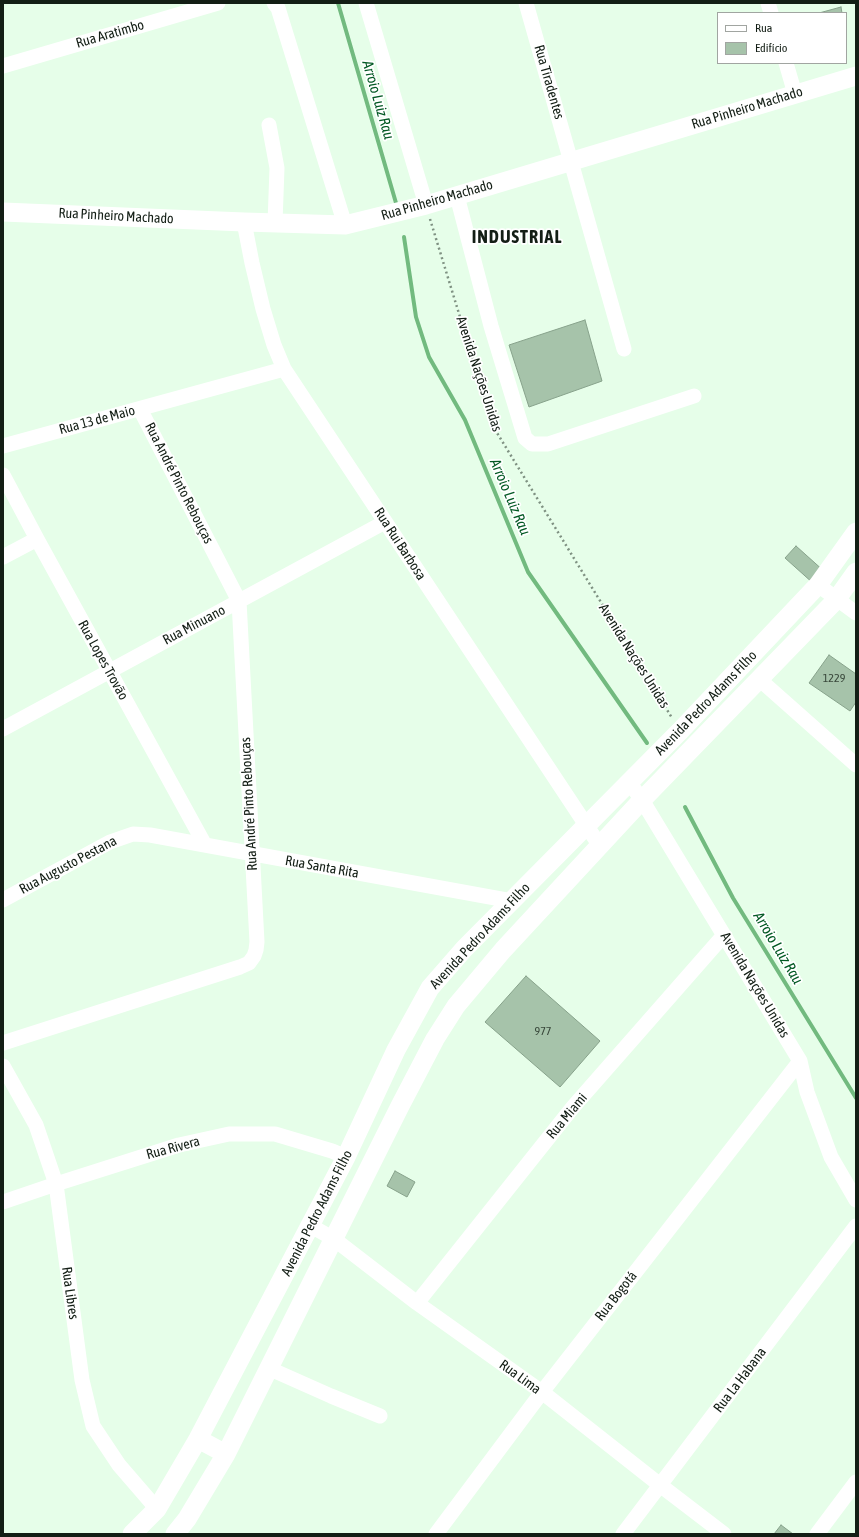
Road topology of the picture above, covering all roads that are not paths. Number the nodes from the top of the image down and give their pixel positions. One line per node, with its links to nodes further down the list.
1 (218, 3): 6 (street, Rua Aratimbo)
2 (274, 3): 16 (street)
3 (366, 3): 12 (street)
4 (526, 3): 10 (street, Rua Tiradentes)
5 (786, 64): 8 (street)
6 (3, 66)
7 (856, 76): 8 (main road, Rua Pinheiro Machado)
8 (795, 94): 10 (main road, Rua Pinheiro Machado)
9 (269, 125): 15 (street)
10 (571, 161): 11 (main road, Rua Pinheiro Machado); 17 (street, Rua Tiradentes)
11 (457, 196): 12 (main road, Rua Pinheiro Machado); 19 (street)
12 (426, 205): 16 (main road, Rua Pinheiro Machado)
13 (3, 212): 14 (main road, Rua Pinheiro Machado)
14 (244, 222): 15 (main road, Rua Pinheiro Machado); 18 (street, Rua Rui Barbosa)
15 (275, 223): 16 (main road, Rua Pinheiro Machado)
16 (345, 225)
17 (624, 349)
18 (284, 369): 20 (street, Rua 13 de Maio); 23 (street, Rua Rui Barbosa)
19 (694, 396)
20 (140, 409): 21 (street, Rua 13 de Maio); 30 (street, Rua André Pinto Rebouças)
21 (3, 446)
22 (3, 475): 25 (street, Rua Lopes Trovão)
23 (385, 522): 30 (street, Rua Minuano); 40 (street, Rua Rui Barbosa)
24 (856, 532): 28 (main road, Avenida Pedro Adams Filho)
25 (36, 539): 26 (street); 32 (street, Rua Lopes Trovão)
26 (3, 557)
27 (856, 572): 29 (main road, Avenida Pedro Adams Filho)
28 (818, 585): 29 (street); 34 (main road, Avenida Pedro Adams Filho)
29 (836, 600): 31 (street); 33 (main road, Avenida Pedro Adams Filho)
30 (239, 601): 32 (street, Rua Minuano); 44 (street, Rua André Pinto Rebouças)
31 (856, 613)
32 (109, 670): 36 (street, Rua Minuano); 42 (street, Rua Lopes Trovão)
33 (759, 679): 35 (main road, Avenida Pedro Adams Filho); 37 (street)
34 (715, 694): 35 (main road); 38 (main road, Avenida Pedro Adams Filho)
35 (730, 709): 39 (main road, Avenida Pedro Adams Filho)
36 (3, 729)
37 (856, 765)
38 (629, 782): 39 (street, Avenida Nações Unidas); 40 (main road, Avenida Pedro Adams Filho)
39 (642, 800): 43 (main road, Avenida Pedro Adams Filho); 47 (street, Avenida Nações Unidas)
40 (586, 826): 43 (street, Rua Rui Barbosa); 46 (main road, Avenida Pedro Adams Filho)
41 (133, 834): 42 (street, Rua Santa Rita); 45 (street, Rua Augusto Pestana)
42 (204, 845): 44 (street, Rua Santa Rita)
43 (600, 846): 57 (main road, Avenida Pedro Adams Filho)
44 (252, 854): 46 (street, Rua Santa Rita); 48 (street, Rua André Pinto Rebouças)
45 (3, 900)
46 (512, 901): 51 (main road, Avenida Pedro Adams Filho)
47 (724, 935): 49 (street, Avenida Nações Unidas); 58 (street, Rua Miami)
48 (3, 1043)
49 (800, 1060): 53 (street, Avenida Nações Unidas); 61 (street, Rua Bogotá)
50 (3, 1066): 52 (street, Rua Libres)
51 (346, 1157): 52 (street, Rua Rivera); 55 (main road, Avenida Pedro Adams Filho)
52 (56, 1184): 54 (street, Rua Rivera); 67 (street, Rua Libres)
53 (856, 1200)
54 (3, 1202)
55 (311, 1226): 57 (street, Rua Lima); 59 (main road, Avenida Pedro Adams Filho)
56 (856, 1226): 66 (street, Rua La Habana)
57 (334, 1239): 58 (street, Rua Lima); 60 (main road, Avenida Pedro Adams Filho)
58 (416, 1303): 61 (street, Rua Lima)
59 (244, 1354): 60 (main road); 63 (main road, Avenida Pedro Adams Filho)
60 (268, 1368): 62 (street); 64 (main road, Avenida Pedro Adams Filho)
61 (542, 1392): 66 (street, Rua Lima); 70 (street, Rua Bogotá)
62 (380, 1416)
63 (198, 1439): 64 (main road); 67 (main road, Avenida Pedro Adams Filho)
64 (226, 1454): 69 (main road, Avenida Pedro Adams Filho)
65 (856, 1482): 73 (street)
66 (660, 1486): 71 (street, Rua La Habana); 72 (street, Rua Lima)
67 (157, 1509): 68 (main road, Avenida Pedro Adams Filho)
68 (132, 1534)
69 (175, 1534)
70 (436, 1534)
71 (624, 1534)
72 (724, 1534)
73 (817, 1534)

